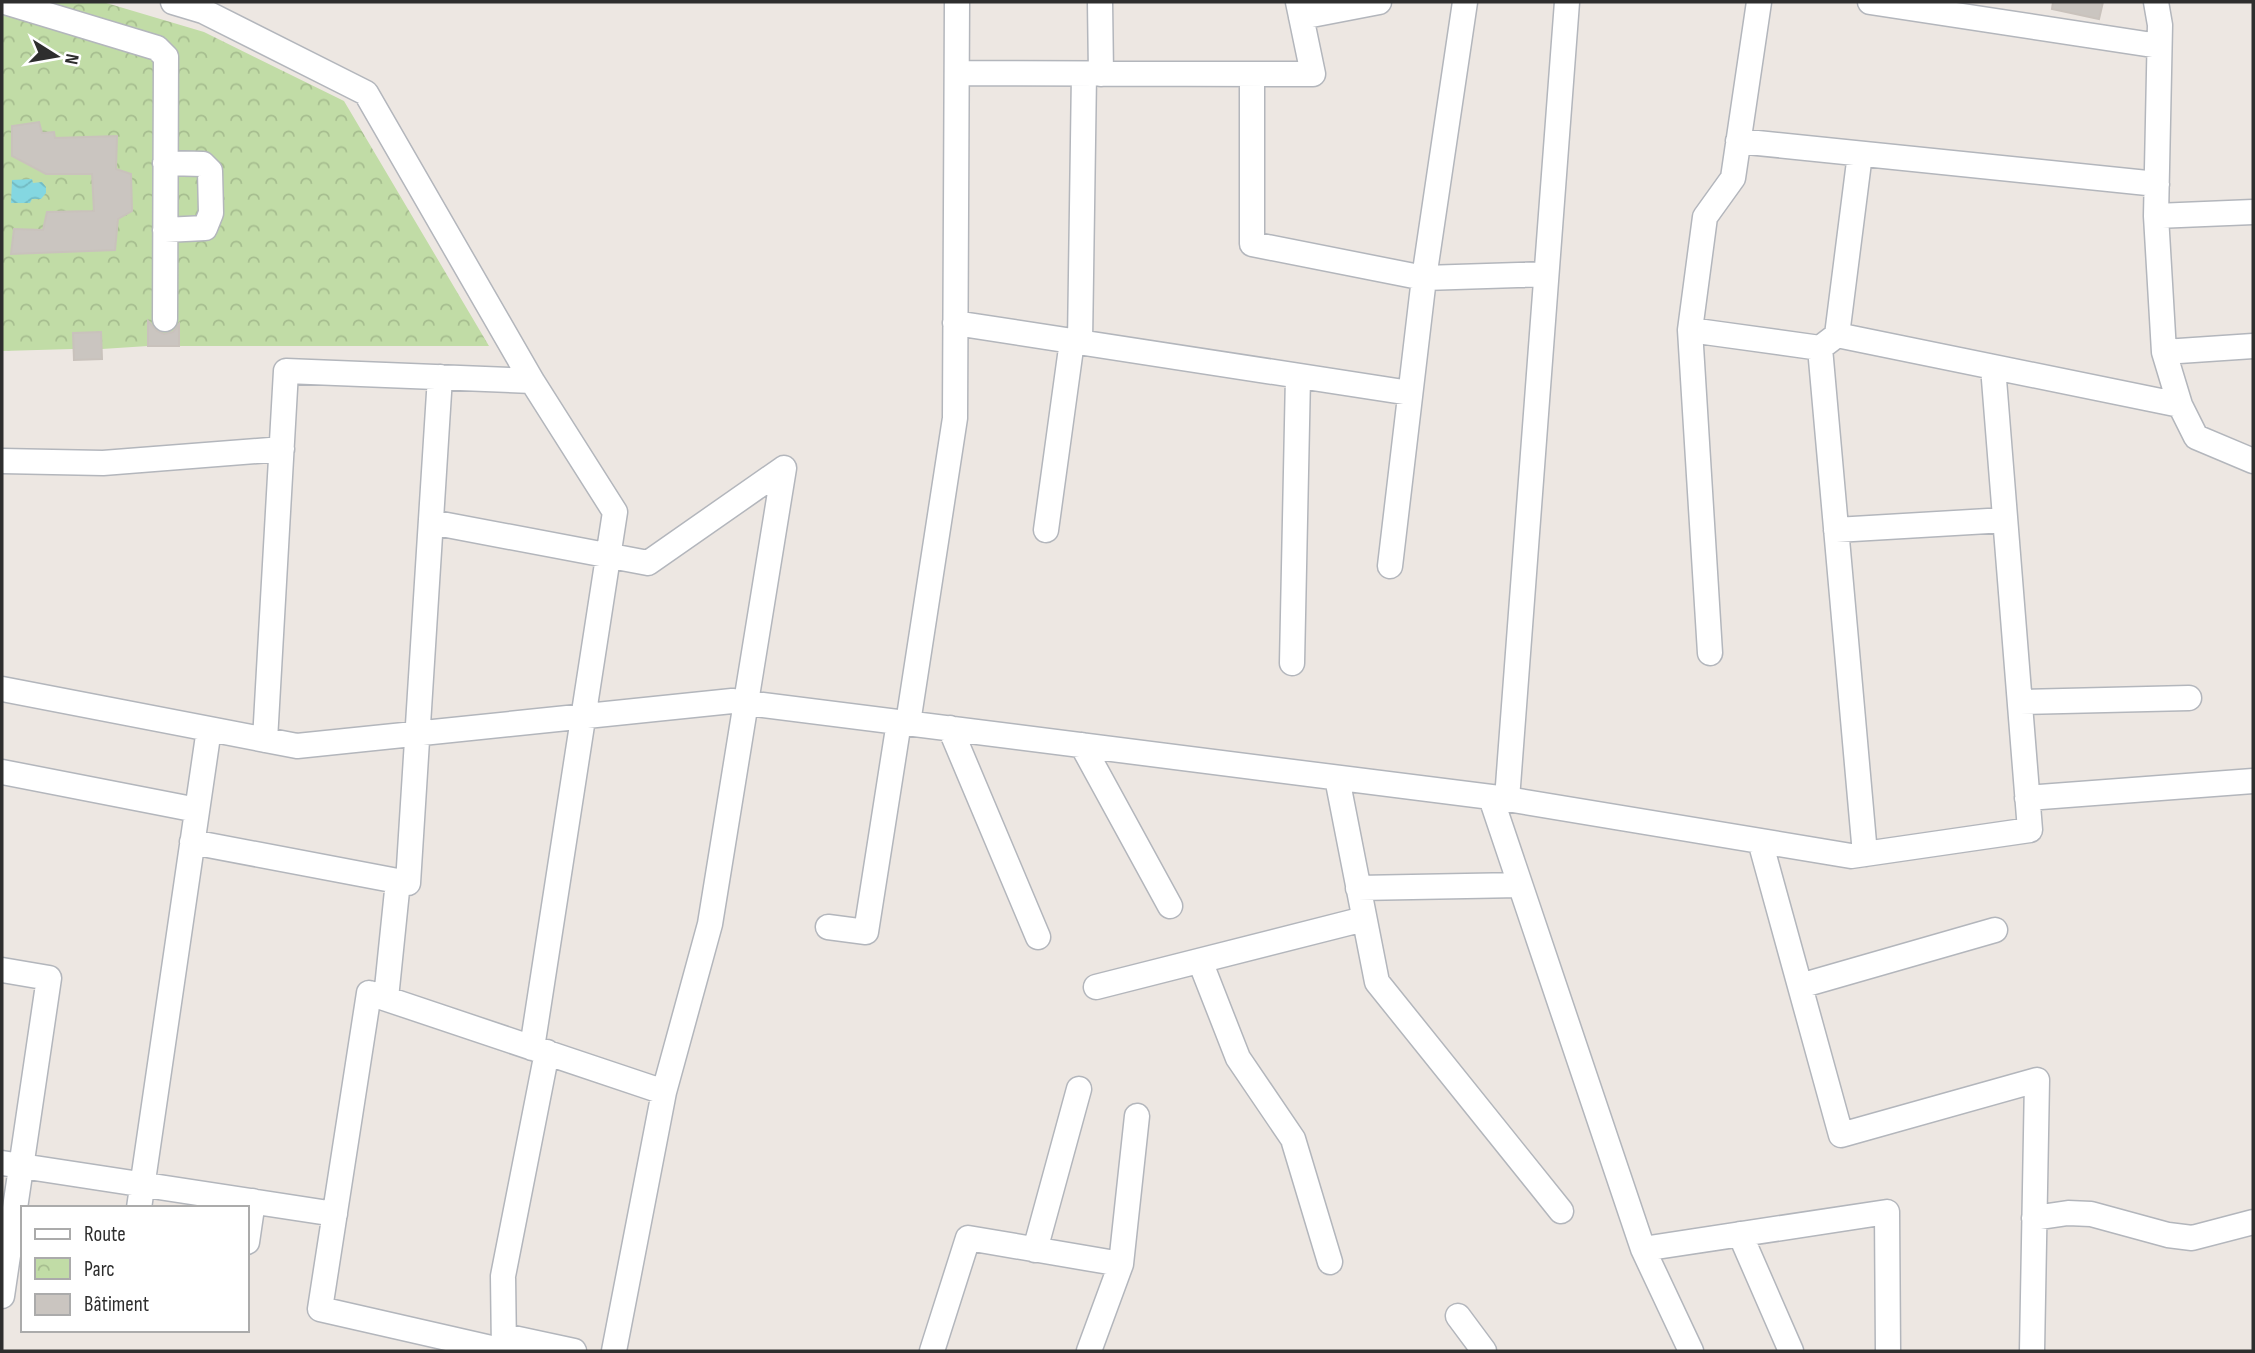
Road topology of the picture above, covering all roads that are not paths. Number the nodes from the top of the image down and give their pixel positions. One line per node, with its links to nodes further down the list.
1 (5, 2): 18 (street)
2 (173, 2): 35 (street)
3 (957, 2): 13 (street)
4 (1100, 2): 14 (street)
5 (1379, 2): 11 (street)
6 (1465, 2): 24 (street)
7 (1567, 2): 23 (street)
8 (1759, 2): 16 (street)
9 (1870, 2): 12 (street)
10 (2156, 2): 12 (street)
11 (1299, 10): 15 (street)
12 (2159, 46): 19 (street)
13 (958, 73): 14 (street); 26 (street)
14 (1093, 74): 15 (street); 28 (street)
15 (1252, 74): 24 (street)
16 (1738, 141): 17 (street); 27 (street)
17 (1860, 154): 19 (street); 29 (street)
18 (165, 163): 22 (street); 22 (street)
19 (2157, 184): 21 (street)
20 (2253, 212): 21 (street)
21 (2156, 216): 31 (street)
22 (165, 230): 25 (street)
23 (1546, 274): 24 (street); 63 (street)
24 (1424, 278): 36 (street)
25 (165, 319)
26 (956, 323): 28 (street); 54 (street)
27 (1690, 330): 29 (street); 47 (street)
28 (1076, 342): 33 (street); 43 (street)
29 (1828, 342): 32 (street); 44 (street)
30 (2253, 346): 31 (street)
31 (2164, 352): 37 (street)
32 (1993, 367): 37 (street); 41 (street)
33 (1298, 376): 36 (street); 48 (street)
34 (440, 377): 35 (street); 38 (street); 42 (street)
35 (532, 381): 45 (street)
36 (1410, 393): 46 (street)
37 (2179, 405): 40 (street)
38 (282, 449): 39 (street); 58 (street)
39 (2, 461)
40 (2253, 461)
41 (2006, 520): 44 (street); 52 (street)
42 (431, 522): 45 (street); 57 (street)
43 (1046, 530)
44 (1836, 530): 68 (street)
45 (609, 555): 51 (street); 53 (street)
46 (1390, 566)
47 (1710, 653)
48 (1292, 663)
49 (2, 689): 56 (street)
50 (2189, 698): 52 (street)
51 (746, 702): 53 (street); 54 (street); 84 (street)
52 (2020, 702): 64 (street)
53 (584, 716): 57 (street); 82 (street)
54 (904, 722): 55 (street); 74 (street)
55 (950, 728): 59 (street); 76 (street)
56 (209, 729): 58 (street); 65 (street)
57 (417, 733): 58 (street); 69 (street)
58 (265, 740)
59 (1082, 745): 61 (street); 72 (street)
60 (2, 772): 65 (street)
61 (1337, 778): 63 (street); 71 (street)
62 (2253, 781): 64 (street)
63 (1499, 798): 66 (street); 70 (street)
64 (2027, 798): 68 (street)
65 (197, 810): 67 (street)
66 (1760, 841): 68 (street); 79 (street)
67 (192, 842): 69 (street); 87 (street)
68 (1865, 854)
69 (398, 881): 81 (street)
70 (1521, 885): 71 (street); 95 (street)
71 (1358, 888): 73 (street)
72 (1170, 906)
73 (1364, 919): 77 (street); 89 (street)
74 (828, 927)
75 (1994, 930): 79 (street)
76 (1038, 937)
77 (1200, 961): 80 (street); 97 (street)
78 (2, 970): 86 (street)
79 (1800, 986): 91 (street)
80 (1096, 987)
81 (386, 998): 82 (street); 90 (street)
82 (540, 1050): 84 (street); 101 (street)
83 (1079, 1089): 96 (street)
84 (664, 1092): 103 (street)
85 (1137, 1116): 98 (street)
86 (11, 1164): 87 (street); 99 (street)
87 (141, 1196): 88 (street)
88 (253, 1201): 90 (street); 94 (street)
89 (1562, 1211)
90 (335, 1214): 101 (street)
91 (2034, 1218): 92 (street); 110 (street)
92 (2253, 1222)
93 (1740, 1234): 95 (street); 108 (street); 109 (street)
94 (248, 1235)
95 (1643, 1249): 107 (street)
96 (1035, 1250): 98 (street); 104 (street)
97 (1330, 1262)
98 (1121, 1264): 105 (street)
99 (2, 1296)
100 (1458, 1316): 106 (street)
101 (504, 1346): 102 (street)
102 (574, 1351)
103 (614, 1351)
104 (932, 1351)
105 (1090, 1351)
106 (1484, 1351)
107 (1691, 1351)
108 (1791, 1351)
109 (1888, 1351)
110 (2032, 1351)

